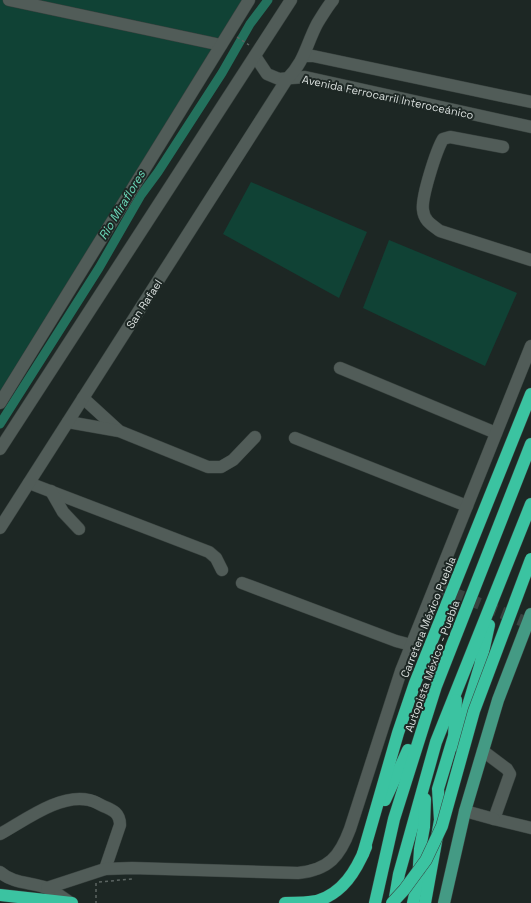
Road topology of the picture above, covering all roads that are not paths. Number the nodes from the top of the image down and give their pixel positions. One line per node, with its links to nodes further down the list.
1 (9, 0): 5 (street)
2 (249, 0): 5 (street)
3 (291, 0): 6 (street)
4 (333, 0): 7 (street, San Rafael)
5 (221, 45): 17 (street)
6 (253, 51): 8 (street, Avenida Ferrocarril Interoceánico); 24 (street)
7 (304, 56): 8 (street, San Rafael); 9 (street)
8 (287, 79): 10 (street, Avenida Ferrocarril Interoceánico); 16 (street, San Rafael)
9 (531, 102)
10 (531, 127)
11 (503, 147): 12 (street)
12 (531, 260)
13 (531, 346): 20 (street)
14 (340, 368): 20 (street)
15 (531, 394): 39 (highway, Carretera México Puebla)
16 (83, 398): 18 (street, San Rafael); 19 (street)
17 (0, 403)
18 (68, 422): 19 (street); 25 (street, San Rafael)
19 (119, 431): 21 (street)
20 (496, 433): 28 (street)
21 (255, 437)
22 (295, 438): 28 (street)
23 (531, 444): 37 (highway, Autopista México - Puebla)
24 (0, 449)
25 (29, 483): 26 (street); 29 (street, San Rafael)
26 (51, 491): 30 (street); 32 (street)
27 (531, 504): 34 (highway)
28 (467, 506): 36 (street)
29 (0, 528)
30 (79, 529)
31 (531, 558): 57 (highway, bridge)
32 (222, 570)
33 (242, 583): 36 (street)
34 (496, 594): 38 (highway); 46 (highway)
35 (531, 614): 40 (main road)
36 (411, 645): 50 (street)
37 (436, 686): 41 (highway); 44 (highway, Autopista México - Puebla)
38 (457, 688): 42 (highway); 46 (highway)
39 (409, 702): 41 (highway); 49 (highway, Carretera México Puebla)
40 (483, 751): 43 (main road); 45 (street)
41 (397, 773): 44 (highway); 49 (highway)
42 (425, 783): 57 (highway); 58 (highway)
43 (465, 811): 45 (street); 60 (main road)
44 (394, 818): 56 (highway, Autopista México - Puebla)
45 (494, 819): 47 (street)
46 (440, 820): 59 (highway)
47 (531, 828)
48 (0, 834): 50 (street)
49 (363, 854): 55 (highway)
50 (105, 869): 52 (street)
51 (0, 872): 52 (street)
52 (47, 888): 54 (street)
53 (0, 895): 54 (highway)
54 (72, 903)
55 (286, 903)
56 (375, 903)
57 (393, 903)
58 (413, 903)
59 (425, 903)
60 (444, 903)

